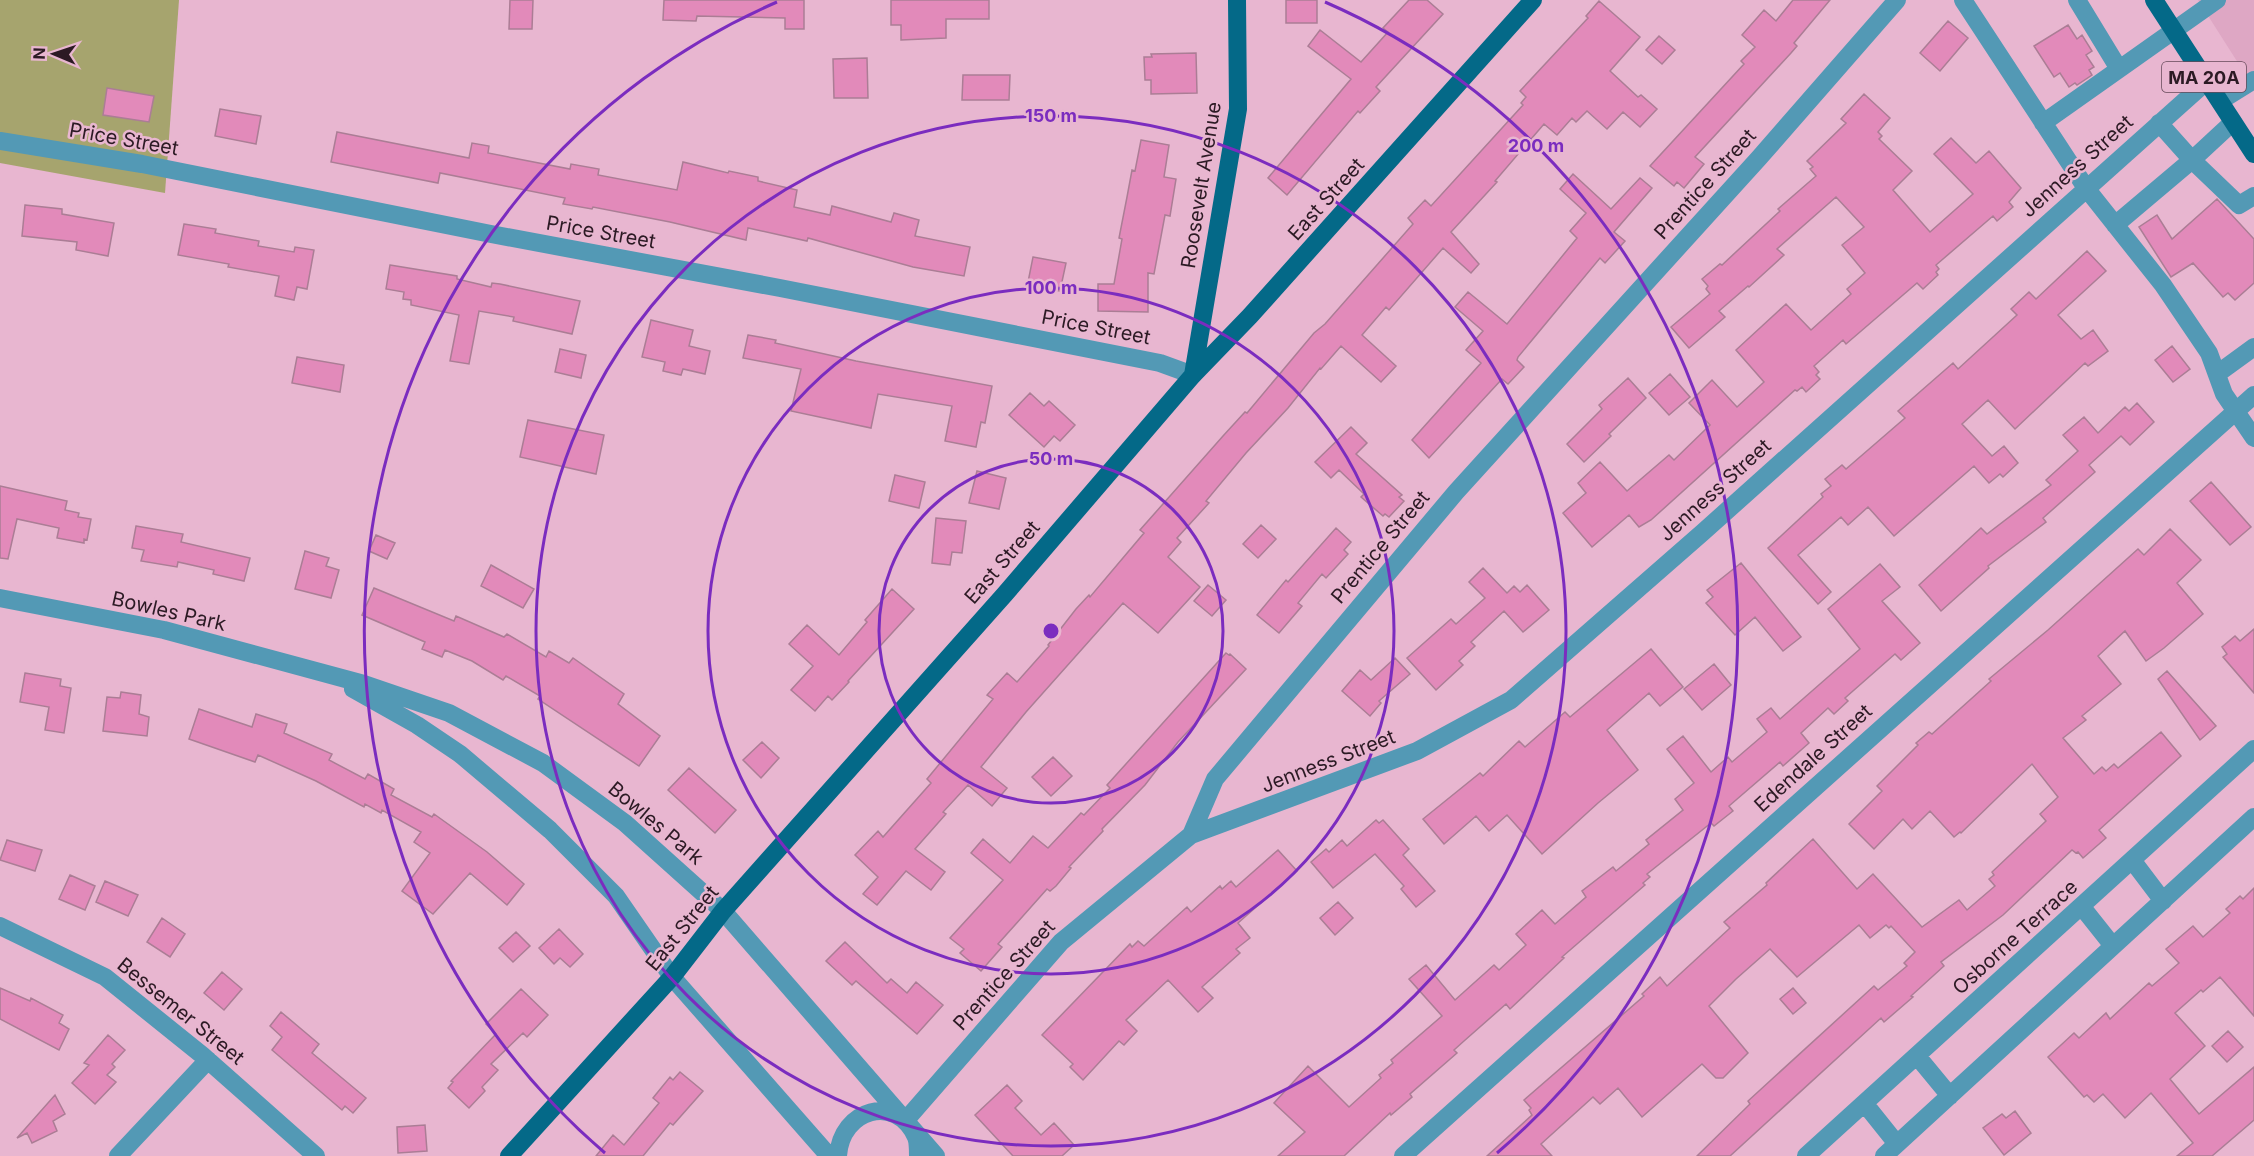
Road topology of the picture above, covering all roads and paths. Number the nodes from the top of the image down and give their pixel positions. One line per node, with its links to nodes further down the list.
1 (1237, 0): 24 (main road, Roosevelt Avenue)
2 (1533, 0): 24 (main road, East Street)
3 (1897, 0): 32 (street, Prentice Street)
4 (2077, 0): 9 (street)
5 (2154, 0): 8 (main road, MA 20A)
6 (2217, 0): 8 (street)
7 (1964, 1): 14 (street)
8 (2173, 30): 9 (street); 11 (main road, MA 20A)
9 (2119, 69): 14 (street)
10 (2254, 80): 12 (street)
11 (2207, 81): 12 (main road, MA 20A); 15 (street, Jenness Street)
12 (2220, 101): 13 (main road, MA 20A)
13 (2233, 122): 17 (main road, MA 20A); 18 (street)
14 (2043, 123): 19 (street)
15 (2159, 123): 18 (street); 19 (street, Jenness Street)
16 (0, 141): 24 (street, Price Street)
17 (2254, 153)
18 (2192, 160): 20 (street); 21 (street)
19 (2086, 188): 21 (street); 32 (street, Jenness Street)
20 (2254, 196)
21 (2115, 225): 23 (street)
22 (2254, 347): 23 (street)
23 (2217, 374): 26 (street)
24 (1193, 375): 36 (main road, East Street)
25 (2254, 395): 26 (street, Edendale Street)
26 (2235, 412): 27 (street); 53 (street, Edendale Street)
27 (2254, 438)
28 (0, 598): 29 (street, Bowles Park)
29 (326, 674): 36 (street, Bowles Park); 39 (street, Bowles Park)
30 (2254, 750): 33 (street, Osborne Terrace)
31 (2254, 817): 34 (street)
32 (1191, 835): 44 (street, Prentice Street)
33 (2133, 860): 34 (street); 35 (street, Osborne Terrace)
34 (2163, 901): 38 (street)
35 (2082, 906): 38 (street); 40 (street, Osborne Terrace)
36 (723, 911): 39 (main road, East Street); 44 (street, Bowles Park)
37 (0, 926): 41 (street, Bessemer Street)
38 (2114, 946): 42 (street)
39 (672, 977): 48 (main road, East Street); 49 (street, Bowles Park)
40 (1917, 1056): 42 (street); 43 (street, Osborne Terrace)
41 (208, 1060): 46 (street); 47 (street, Bessemer Street)
42 (1950, 1096): 45 (street)
43 (1865, 1104): 45 (street); 54 (street, Osborne Terrace)
44 (905, 1121): 50 (street); 51 (street); 52 (street, Bowles Park)
45 (1890, 1150)
46 (118, 1156)
47 (316, 1156)
48 (509, 1156)
49 (829, 1156)
50 (838, 1156)
51 (918, 1156)
52 (936, 1156)
53 (1403, 1156)
54 (1806, 1156)

